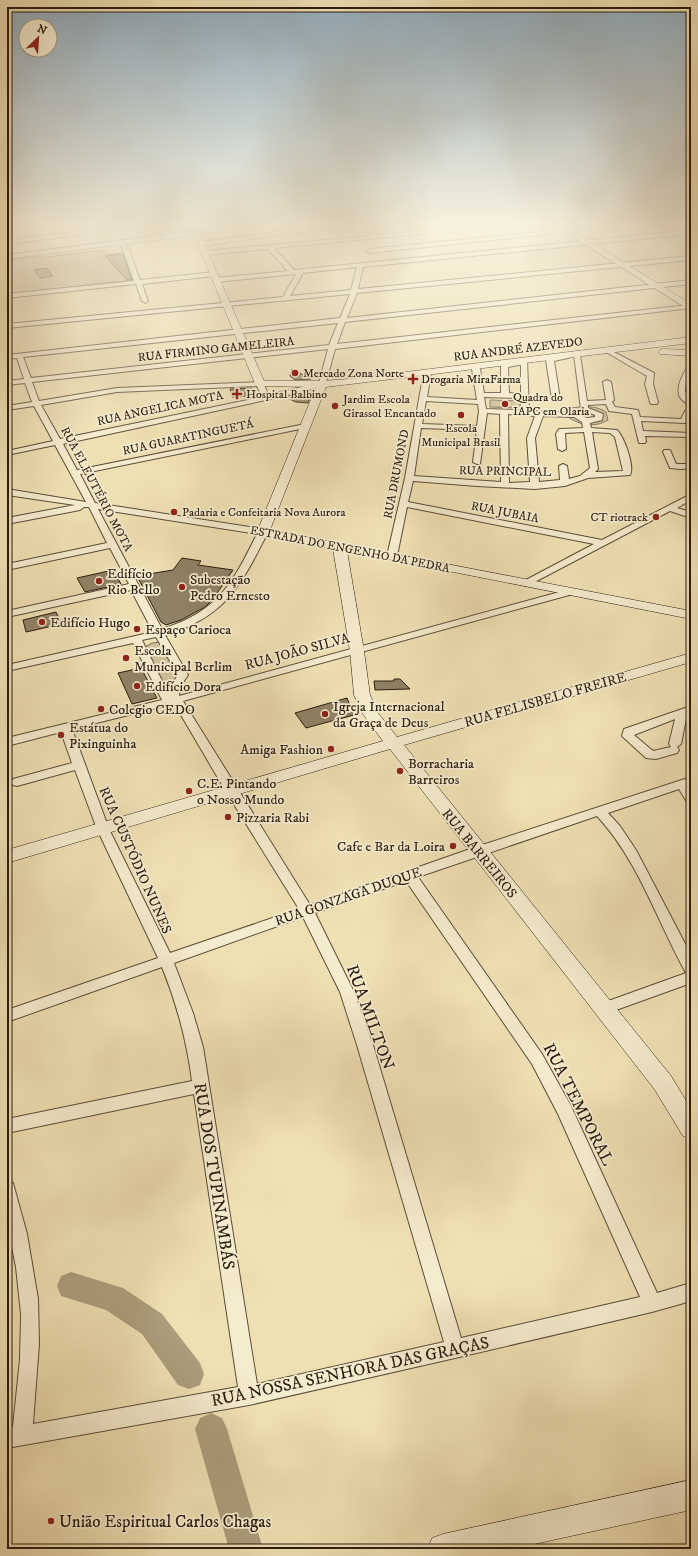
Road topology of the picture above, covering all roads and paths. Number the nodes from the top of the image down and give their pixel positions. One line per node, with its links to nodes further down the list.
1 (143, 296): 9 (street)
2 (223, 296): 10 (street)
3 (287, 296): 8 (street)
4 (318, 296): 8 (street)
5 (353, 296): 12 (street)
6 (578, 296): 12 (street)
7 (672, 296): 11 (street)
8 (285, 299): 10 (street)
9 (145, 301)
10 (227, 305): 13 (street); 14 (street)
11 (690, 307): 16 (street, RUA FIRMINO GAMELEIRA)
12 (342, 321): 14 (street); 16 (street)
13 (7, 326)
14 (238, 332): 19 (street); 20 (street)
15 (691, 340): 17 (street, RUA ANDRÉ AZEVEDO)
16 (332, 347): 20 (street, RUA FIRMINO GAMELEIRA); 31 (street)
17 (609, 351): 18 (street); 21 (street, RUA ANDRÉ AZEVEDO); 40 (street)
18 (691, 353)
19 (19, 355): 22 (street); 27 (street, RUA ELEUTÉRIO MOTA)
20 (249, 356): 27 (street, RUA FIRMINO GAMELEIRA); 30 (street)
21 (577, 356): 23 (street, RUA ANDRÉ AZEVEDO); 36 (street); 43 (street)
22 (7, 357)
23 (524, 362): 26 (street, RUA ANDRÉ AZEVEDO); 33 (street); 34 (street)
24 (691, 368): 42 (street)
25 (476, 369): 38 (street)
26 (426, 373): 31 (street, RUA ANDRÉ AZEVEDO); 37 (street, RUA DRUMOND)
27 (28, 381): 29 (street, RUA FIRMINO GAMELEIRA); 41 (street, RUA ELEUTÉRIO MOTA)
28 (607, 382): 39 (street)
29 (7, 383)
30 (260, 384): 31 (street); 35 (street); 41 (street)
31 (319, 387): 32 (street); 52 (street)
32 (302, 388): 35 (street, RUA ANGELICA MOTA)
33 (505, 395): 34 (street); 38 (street)
34 (524, 396): 46 (street)
35 (266, 398): 57 (street, RUA ANGELICA MOTA)
36 (556, 399)
37 (422, 400): 38 (street); 53 (street, RUA DRUMOND)
38 (481, 402): 45 (street); 54 (street)
39 (608, 402): 43 (street); 56 (street)
40 (654, 402)
41 (36, 403): 44 (street); 57 (street, RUA ELEUTÉRIO MOTA)
42 (691, 403)
43 (584, 406): 49 (street); 51 (street)
44 (7, 408)
45 (504, 412): 46 (street); 68 (street)
46 (525, 412): 47 (street)
47 (540, 413): 49 (street); 69 (street)
48 (689, 414): 50 (street)
49 (576, 415): 51 (street)
50 (640, 419)
51 (586, 420): 55 (street)
52 (305, 426): 64 (street, RUA GUARATINGUETÁ); 77 (street)
53 (418, 426): 54 (street); 66 (street, RUA DRUMOND)
54 (481, 428): 61 (street)
55 (588, 430): 58 (street); 65 (street); 65 (street, RUA PRINCIPAL)
56 (691, 435)
57 (57, 442): 60 (street, RUA ANGELICA MOTA); 64 (street, RUA ELEUTÉRIO MOTA)
58 (562, 449)
59 (667, 452): 63 (street)
60 (7, 453)
61 (477, 462)
62 (563, 466): 67 (street)
63 (691, 466)
64 (75, 473): 73 (street, RUA ELEUTÉRIO MOTA)
65 (588, 475): 67 (street, RUA PRINCIPAL)
66 (409, 478): 68 (street, RUA PRINCIPAL); 72 (street, RUA DRUMOND)
67 (565, 483): 69 (street, RUA PRINCIPAL)
68 (505, 485): 69 (street, RUA PRINCIPAL)
69 (535, 486)
70 (7, 492): 73 (street, ESTRADA DO ENGENHO DA PEDRA)
71 (691, 497): 74 (street)
72 (403, 504): 78 (street, RUA JUBAIA); 81 (street, RUA DRUMOND)
73 (90, 506): 76 (street); 77 (street, ESTRADA DO ENGENHO DA PEDRA); 79 (street, RUA ELEUTÉRIO MOTA)
74 (669, 508): 75 (street); 78 (street)
75 (691, 515)
76 (7, 521)
77 (263, 532): 80 (street, ESTRADA DO ENGENHO DA PEDRA); 88 (street)
78 (602, 543): 83 (street)
79 (113, 545): 82 (street); 84 (street, RUA ELEUTÉRIO MOTA)
80 (339, 546): 81 (street, ESTRADA DO ENGENHO DA PEDRA); 90 (street, RUA BARREIROS)
81 (392, 556): 83 (street, ESTRADA DO ENGENHO DA PEDRA)
82 (7, 567)
83 (527, 583): 85 (street, ESTRADA DO ENGENHO DA PEDRA)
84 (134, 586): 86 (street); 88 (street, RUA ELEUTÉRIO MOTA)
85 (570, 592): 87 (street, ESTRADA DO ENGENHO DA PEDRA); 90 (street, RUA JOÃO SILVA)
86 (7, 614)
87 (691, 615)
88 (159, 633): 89 (street); 94 (street, RUA ELEUTÉRIO MOTA)
89 (136, 638): 92 (street); 93 (street, RUA MILTON)
90 (357, 651): 95 (street, RUA JOÃO SILVA); 99 (street, RUA BARREIROS)
91 (691, 657): 99 (street, RUA FELISBELO FREIRE)
92 (7, 668)
93 (157, 682): 94 (street); 95 (street, RUA MILTON)
94 (177, 684): 95 (street)
95 (173, 700): 97 (street, RUA JOÃO SILVA); 103 (street, RUA MILTON)
96 (686, 711): 96 (street)
97 (65, 727): 98 (street, RUA JOÃO SILVA); 100 (street, RUA CUSTÓDIO NUNES)
98 (7, 742)
99 (393, 743): 103 (street, RUA FELISBELO FREIRE); 107 (street, RUA BARREIROS)
100 (78, 765): 101 (street); 106 (street, RUA CUSTÓDIO NUNES)
101 (17, 782)
102 (686, 783): 104 (street); 105 (street, RUA GONZAGA DUQUE)
103 (231, 790): 106 (street, RUA FELISBELO FREIRE); 110 (street, RUA MILTON)
104 (691, 799)
105 (599, 811): 107 (street, RUA GONZAGA DUQUE); 112 (street)
106 (103, 829): 108 (street, RUA FELISBELO FREIRE); 111 (street, RUA CUSTÓDIO NUNES)
107 (478, 851): 109 (street, RUA GONZAGA DUQUE); 114 (street, RUA BARREIROS)
108 (7, 857)
109 (409, 875): 110 (street, RUA GONZAGA DUQUE); 121 (street, RUA TEMPORAL)
110 (307, 910): 111 (street, RUA GONZAGA DUQUE); 122 (street, RUA MILTON)
111 (166, 960): 115 (street, RUA GONZAGA DUQUE); 116 (street, RUA DOS TUPINAMBÁS)
112 (691, 969)
113 (691, 977): 114 (street)
114 (605, 1008): 118 (street, RUA BARREIROS)
115 (7, 1016)
116 (201, 1086): 117 (street); 123 (street, RUA DOS TUPINAMBÁS)
117 (7, 1126)
118 (691, 1129)
119 (7, 1188): 124 (street)
120 (691, 1292): 121 (street, RUA NOSSA SENHORA DAS GRAÇAS)
121 (652, 1303): 122 (street, RUA NOSSA SENHORA DAS GRAÇAS)
122 (455, 1349): 123 (street, RUA NOSSA SENHORA DAS GRAÇAS)
123 (249, 1395): 124 (street, RUA NOSSA SENHORA DAS GRAÇAS)
124 (14, 1437)
125 (691, 1495): 126 (street)
126 (443, 1549)

